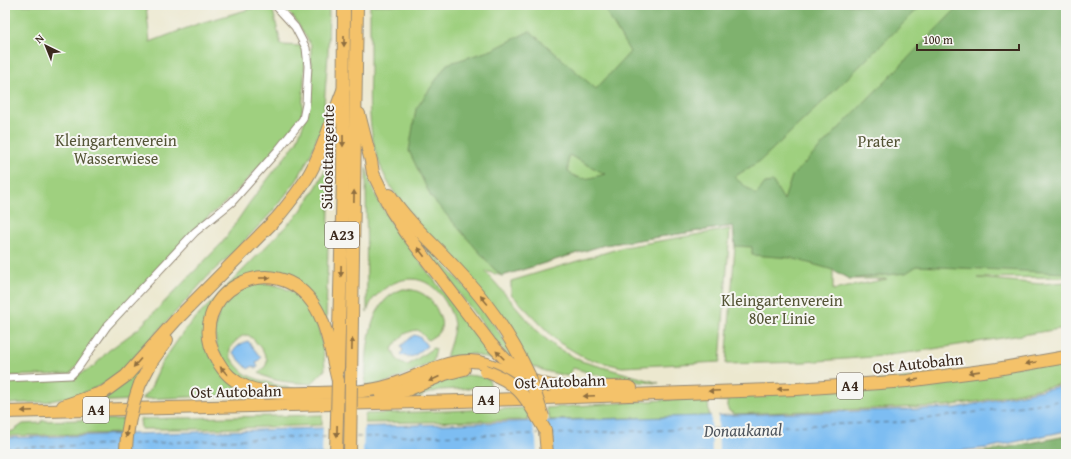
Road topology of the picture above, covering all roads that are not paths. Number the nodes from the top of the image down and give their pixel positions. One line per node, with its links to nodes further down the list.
1 (344, 5): 4 (highway, Südosttangente / A23, one-way to 4)
2 (356, 5): 5 (highway, Südosttangente / A23)
3 (277, 7): 8 (street)
4 (344, 88): 10 (highway, Südosttangente / A23, one-way to 10); 13 (highway, one-way to 13); 16 (highway, one-way to 16, bridge)
5 (355, 98): 6 (highway); 18 (highway, Südosttangente / A23, one-way to 5, bridge)
6 (371, 161): 9 (highway, one-way to 6); 15 (highway, one-way to 6, bridge)
7 (1066, 357): 11 (highway, Ost Autobahn / A4, one-way to 11)
8 (5, 378)
9 (530, 379): 10 (highway, one-way to 10); 11 (highway)
10 (338, 381): 17 (highway, A23, one-way to 17, bridge)
11 (639, 394): 12 (highway, Ost Autobahn / A4, one-way to 12)
12 (143, 409): 13 (highway, Ost Autobahn / A4); 15 (highway, one-way to 12, bridge)
13 (49, 411): 14 (highway, Ost Autobahn / A4, one-way to 14)
14 (5, 412)
15 (545, 430): 19 (highway)
16 (126, 454)
17 (336, 454)
18 (350, 454)
19 (547, 454)

